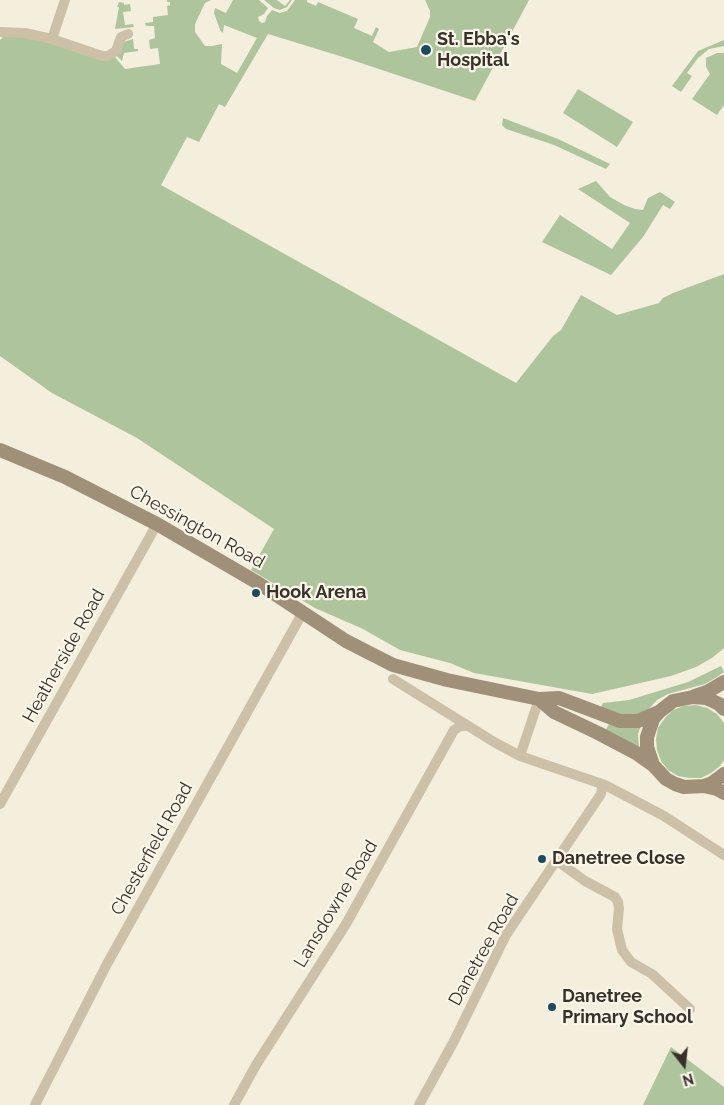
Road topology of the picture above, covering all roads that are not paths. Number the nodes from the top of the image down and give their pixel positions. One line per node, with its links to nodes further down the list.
1 (65, 0): 4 (street)
2 (0, 32): 4 (street)
3 (128, 34): 4 (street)
4 (52, 40)
5 (0, 450): 6 (main road, Chessington Road)
6 (157, 524): 7 (main road, Chessington Road); 21 (street, Heatherside Road)
7 (303, 612): 11 (main road, Chessington Road); 25 (street, Chesterfield Road)
8 (392, 679): 14 (street)
9 (724, 682): 10 (main road)
10 (682, 698): 12 (main road); 13 (main road, Chessington Road)
11 (539, 699): 13 (main road, Chessington Road); 15 (street); 16 (main road, Chessington Road)
12 (724, 709)
13 (659, 712): 16 (main road)
14 (468, 726): 15 (street); 26 (street, Lansdowne Road)
15 (520, 756): 18 (street)
16 (653, 765): 19 (main road, Chessington Road)
17 (724, 774): 19 (main road)
18 (600, 784): 22 (street); 23 (street, Danetree Road)
19 (704, 786): 20 (main road, Chessington Road)
20 (724, 793)
21 (0, 804)
22 (724, 855)
23 (556, 860): 24 (street); 27 (street, Danetree Road)
24 (690, 1009)
25 (35, 1105)
26 (234, 1105)
27 (419, 1105)

